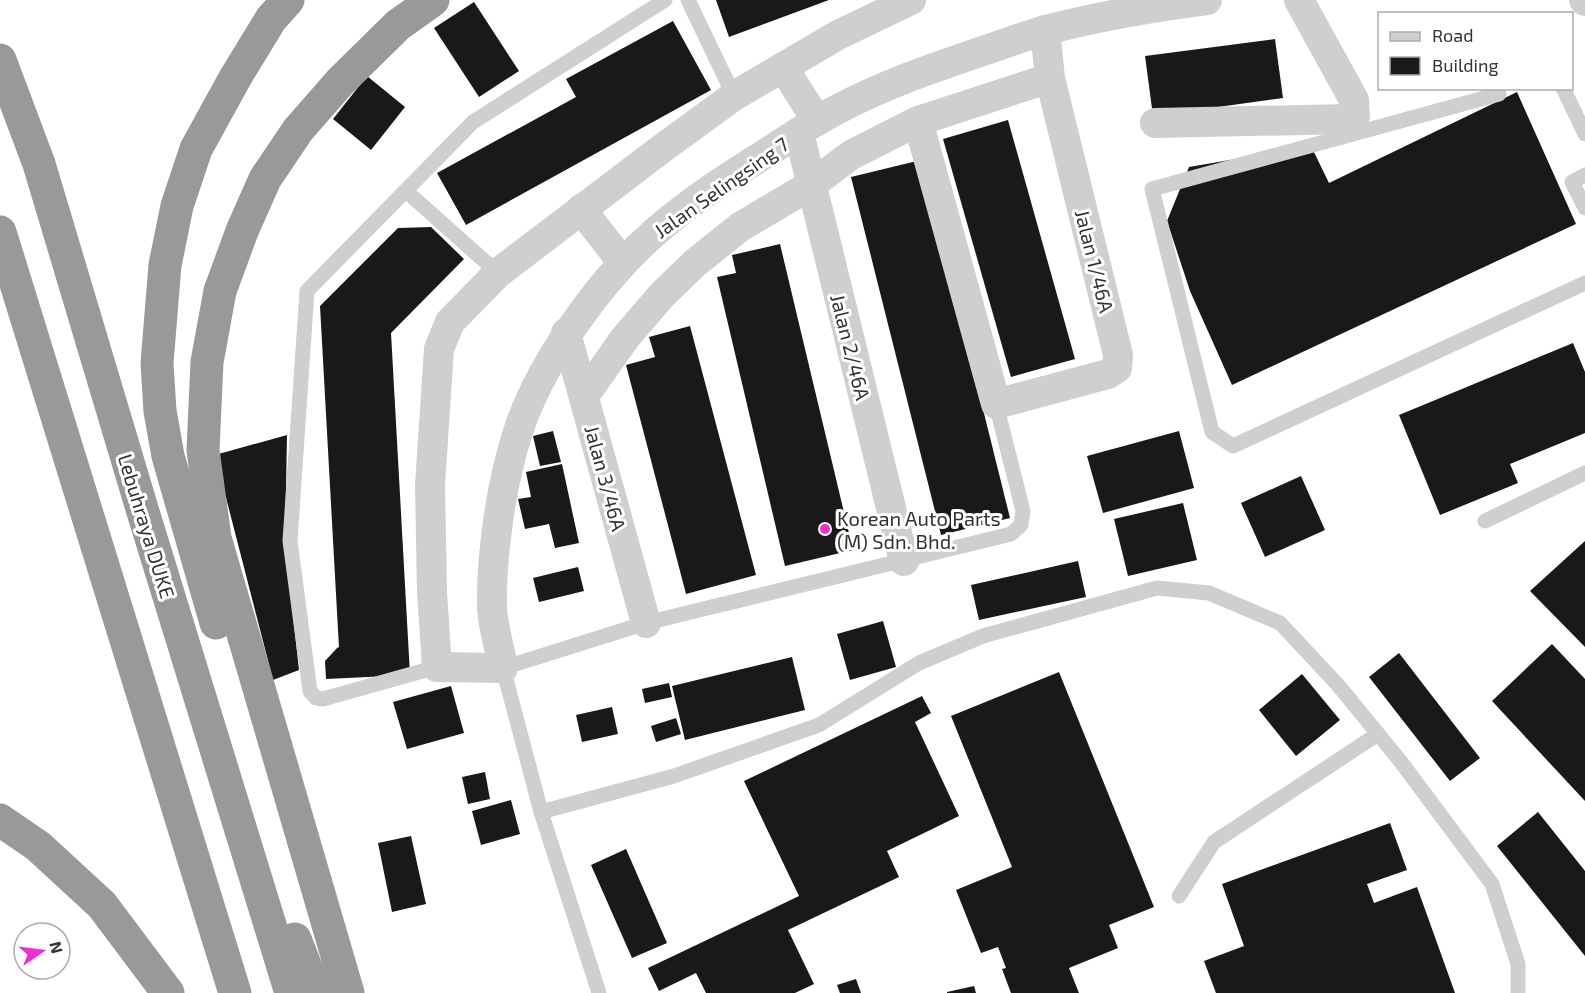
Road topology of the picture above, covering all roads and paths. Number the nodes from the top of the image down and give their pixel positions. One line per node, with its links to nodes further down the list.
1 (288, 0): 47 (highway)
2 (433, 0): 48 (highway)
3 (665, 0): 22 (lane)
4 (688, 0): 15 (lane)
5 (911, 0): 11 (street)
6 (1208, 0): 8 (street, Jalan Selingsing 7)
7 (1299, 0): 17 (street)
8 (1141, 4): 9 (street, Jalan Selingsing 7)
9 (1045, 30): 12 (street, Jalan 1/46A); 18 (street, Jalan Selingsing 7)
10 (0, 60): 36 (highway, Lebuhraya DUKE)
11 (783, 67): 15 (street); 18 (street, Jalan 2/46A)
12 (1050, 78): 16 (street); 31 (street, Jalan 1/46A)
13 (1498, 90): 28 (lane)
14 (1564, 90): 19 (lane)
15 (734, 96): 24 (street)
16 (918, 121): 21 (street); 31 (street)
17 (1155, 123)
18 (808, 127): 21 (street, Jalan 2/46A); 26 (street, Jalan Selingsing 7)
19 (1585, 134)
20 (1585, 175): 23 (lane)
21 (811, 185): 30 (street); 34 (street, Jalan 2/46A)
22 (406, 191): 27 (lane); 37 (lane)
23 (1585, 208)
24 (581, 209): 26 (street); 27 (street)
25 (0, 231): 44 (highway)
26 (623, 263): 29 (street, Jalan Selingsing 7)
27 (498, 273): 37 (street)
28 (1585, 283)
29 (566, 333): 30 (street, Jalan 3/46A); 38 (street, Jalan Selingsing 7)
30 (584, 396): 35 (street, Jalan 3/46A)
31 (996, 404): 34 (lane)
32 (1585, 473): 33 (lane)
33 (1485, 521)
34 (903, 561): 35 (lane)
35 (646, 623): 38 (lane)
36 (183, 639): 45 (highway, Lebuhraya DUKE); 46 (highway)
37 (437, 667): 38 (street)
38 (503, 668): 40 (lane)
39 (1378, 734): 40 (lane); 42 (lane); 50 (lane)
40 (541, 813): 49 (lane)
41 (0, 820): 43 (highway)
42 (1179, 896)
43 (168, 993)
44 (235, 993)
45 (291, 993)
46 (316, 993)
47 (329, 993)
48 (348, 993)
49 (599, 993)
50 (1518, 993)

